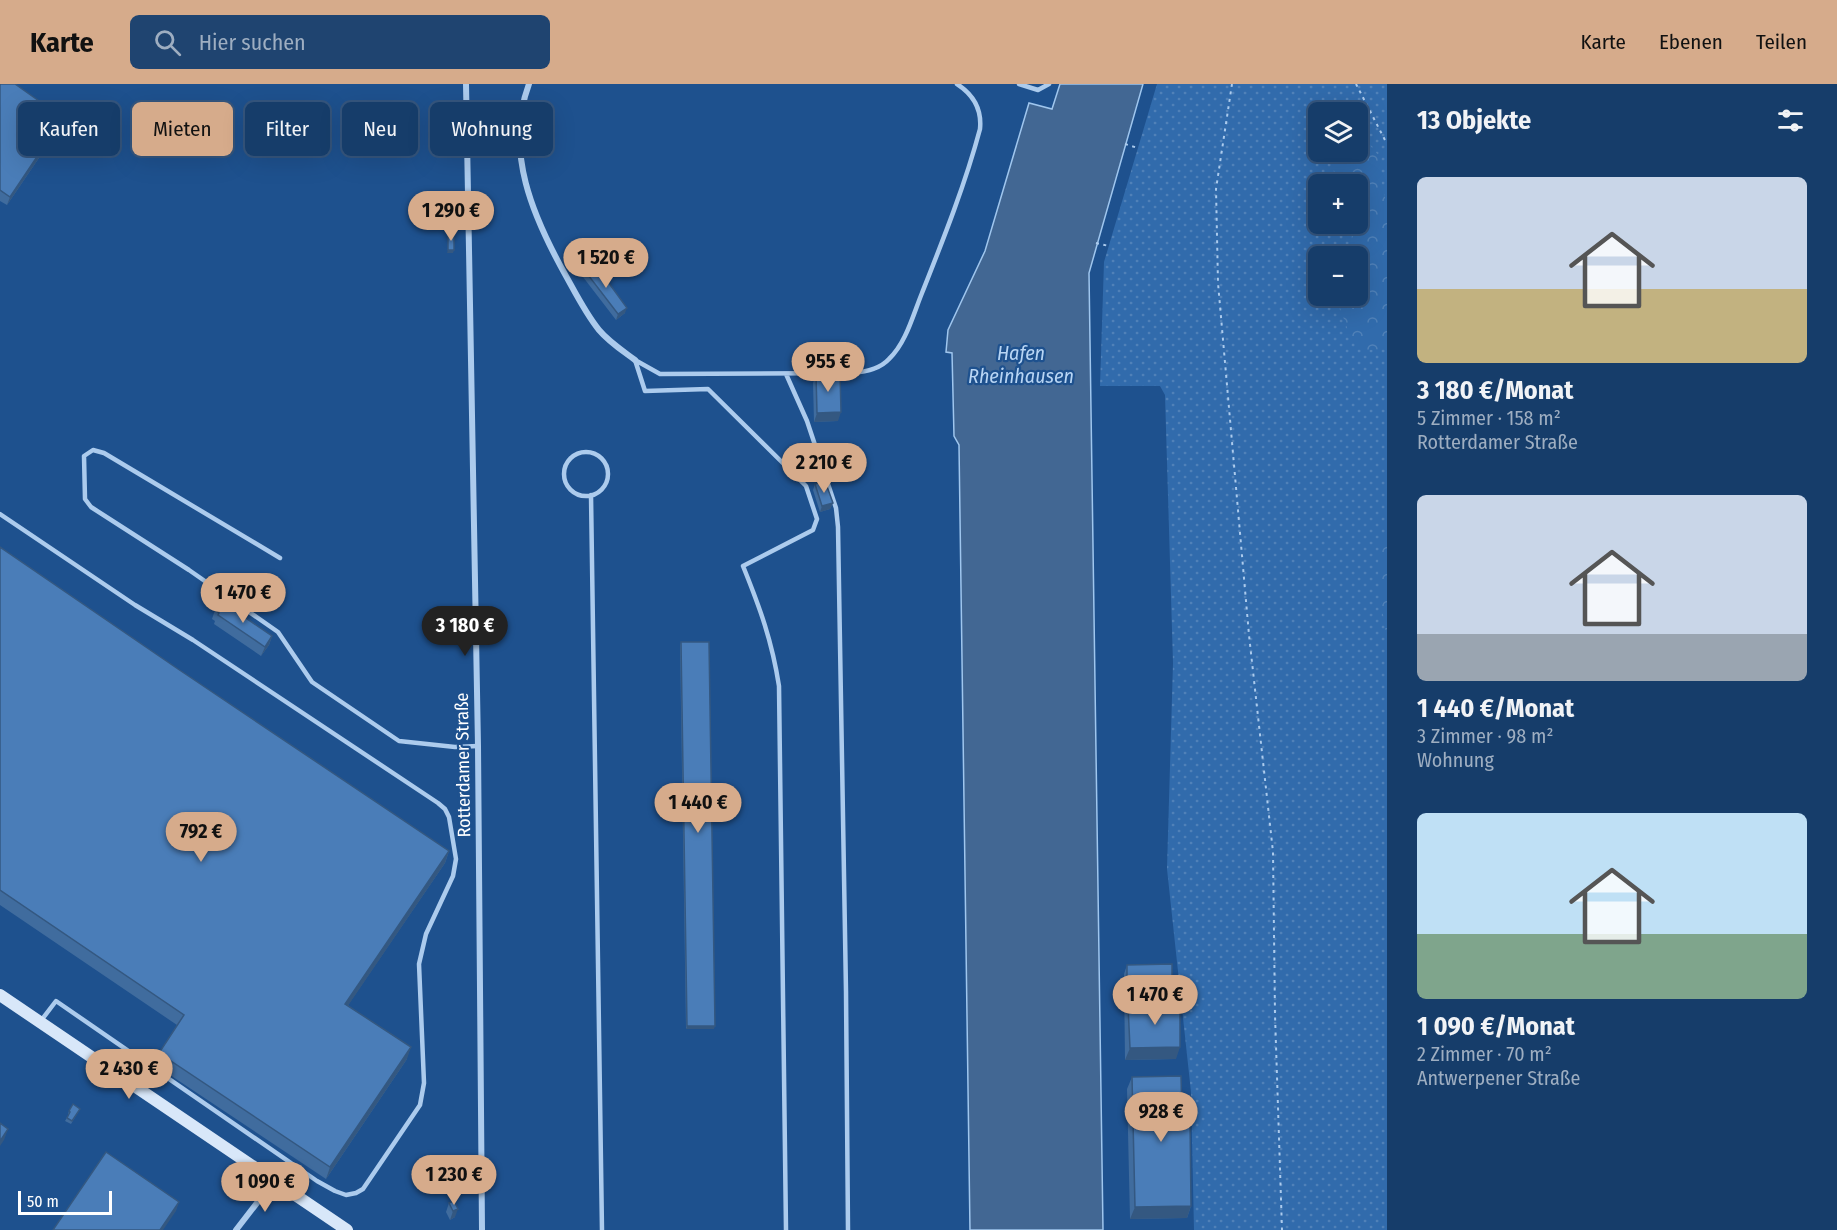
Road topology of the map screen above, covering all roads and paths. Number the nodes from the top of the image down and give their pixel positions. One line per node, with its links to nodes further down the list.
1 (466, 84): 18 (street, Rotterdamer Straße)
2 (529, 84): 13 (street)
3 (957, 84): 14 (lane)
4 (1019, 84): 5 (lane)
5 (1049, 84)
6 (1232, 84): 28 (path)
7 (1356, 84): 9 (path)
8 (1125, 144): 10 (path)
9 (1387, 144)
10 (1138, 148)
11 (1096, 243): 12 (path)
12 (1109, 246)
13 (635, 360): 14 (lane); 26 (lane)
14 (786, 374): 27 (lane)
15 (591, 495): 15 (lane); 25 (lane)
16 (0, 514): 20 (lane)
17 (280, 558): 18 (lane)
18 (478, 746): 24 (street, Rotterdamer Straße)
19 (0, 995): 20 (main road)
20 (40, 1022): 21 (main road)
21 (274, 1181): 22 (street); 23 (main road)
22 (236, 1230)
23 (347, 1230)
24 (482, 1230)
25 (602, 1230)
26 (786, 1230)
27 (848, 1230)
28 (1282, 1230)

